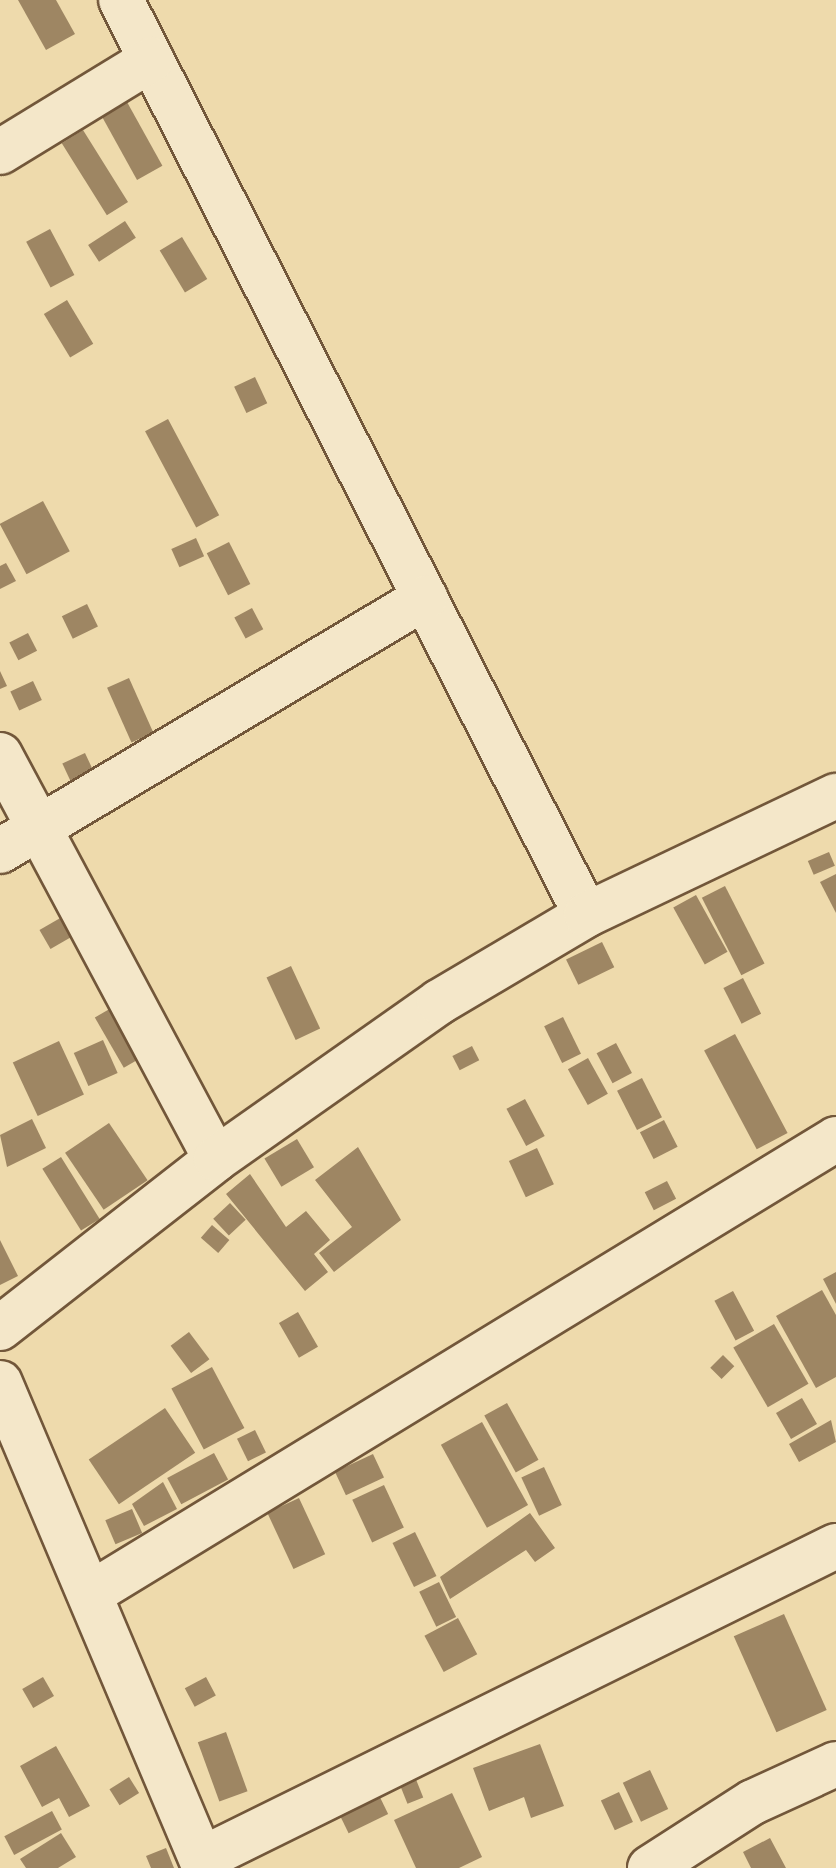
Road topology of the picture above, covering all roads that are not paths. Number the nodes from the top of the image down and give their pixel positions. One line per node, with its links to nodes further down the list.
1 (121, 0): 2 (street)
2 (151, 60): 3 (street); 4 (street)
3 (0, 152)
4 (425, 598): 7 (street); 9 (street)
5 (0, 755): 7 (street)
6 (836, 796): 9 (street)
7 (39, 828): 8 (street); 11 (street)
8 (0, 851)
9 (586, 915): 11 (street)
10 (836, 1139): 15 (street)
11 (216, 1159): 12 (street)
12 (0, 1328)
13 (0, 1383): 15 (street)
14 (836, 1546): 17 (street)
15 (90, 1594): 17 (street)
16 (836, 1764): 18 (street)
17 (204, 1864)
18 (650, 1868)

